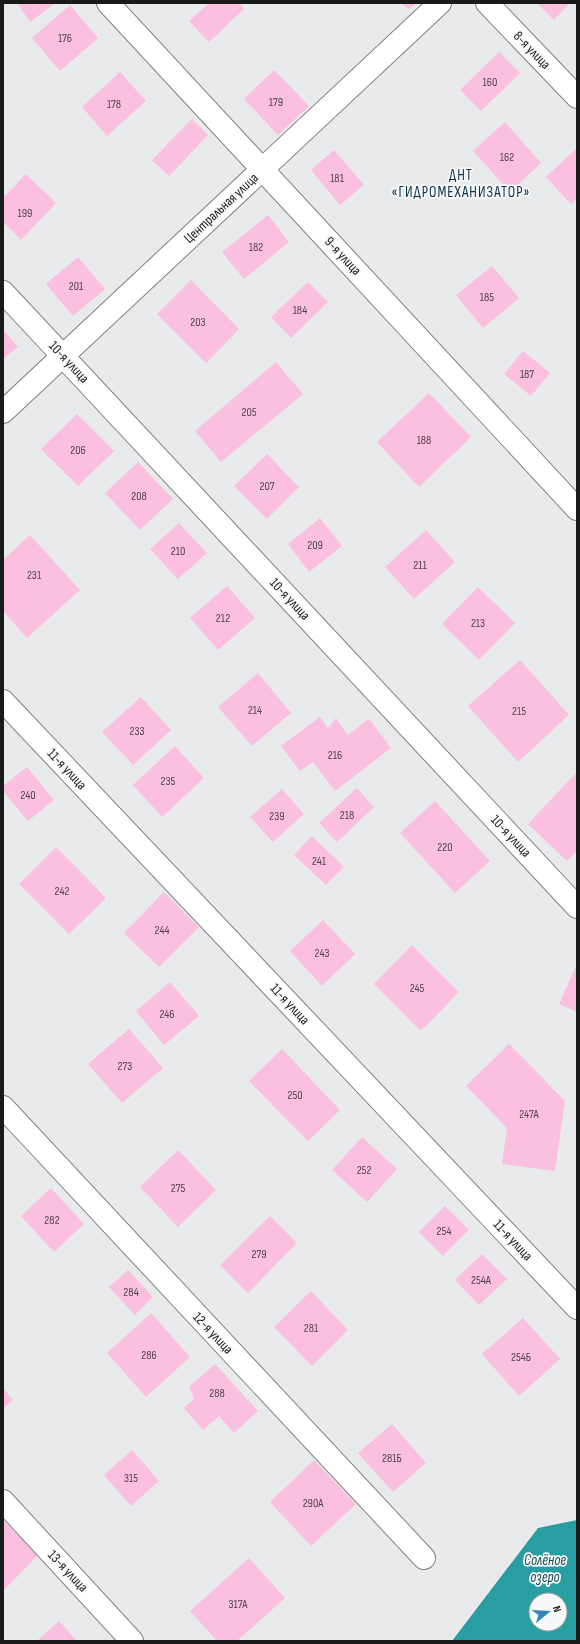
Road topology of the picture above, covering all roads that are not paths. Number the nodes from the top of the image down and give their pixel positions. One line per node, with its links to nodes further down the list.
1 (108, 3): 5 (street, 9-я улица)
2 (440, 3): 5 (street, Центральная улица)
3 (487, 3): 4 (street, 8-я улица)
4 (577, 97)
5 (262, 169): 7 (street, Центральная улица); 9 (street, 9-я улица)
6 (3, 292): 7 (street, 10-я улица)
7 (63, 356): 8 (street, Центральная улица); 11 (street, 10-я улица)
8 (3, 412)
9 (577, 509)
10 (3, 701): 13 (street, 11-я улица)
11 (577, 907)
12 (3, 1108): 15 (street, 12-я улица)
13 (577, 1308)
14 (3, 1501): 16 (street, 13-я улица)
15 (424, 1558)
16 (132, 1641)

